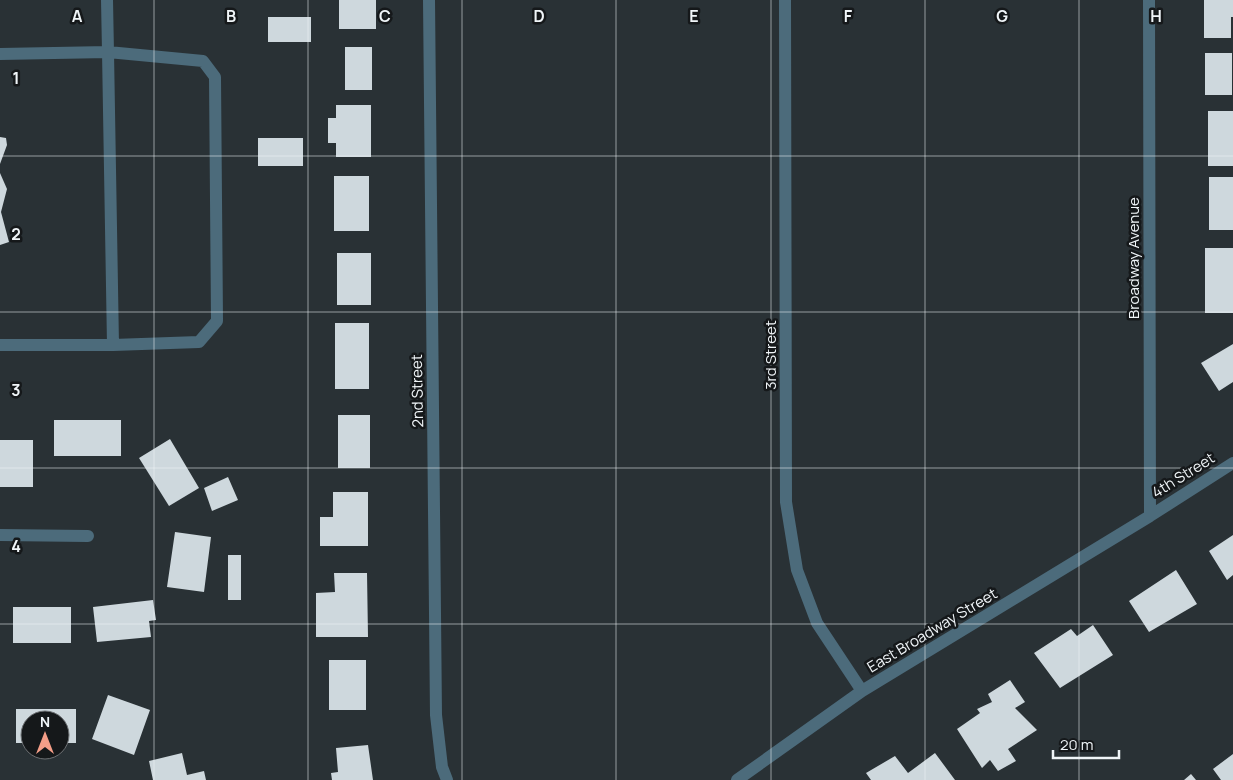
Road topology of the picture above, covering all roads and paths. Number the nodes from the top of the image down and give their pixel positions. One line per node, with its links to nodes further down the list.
1 (107, 0): 5 (street)
2 (430, 0): 14 (street, 2nd Street)
3 (785, 0): 13 (street, 3rd Street)
4 (1149, 0): 10 (street, Broadway Avenue)
5 (108, 52): 6 (street); 8 (street); 8 (street)
6 (0, 54)
7 (0, 344): 8 (street)
8 (114, 345)
9 (1233, 462): 10 (street, 4th Street)
10 (1150, 516): 13 (street, East Broadway Street)
11 (0, 534): 12 (street)
12 (88, 536)
13 (862, 691): 15 (street, East Broadway Street)
14 (447, 780)
15 (737, 780)

